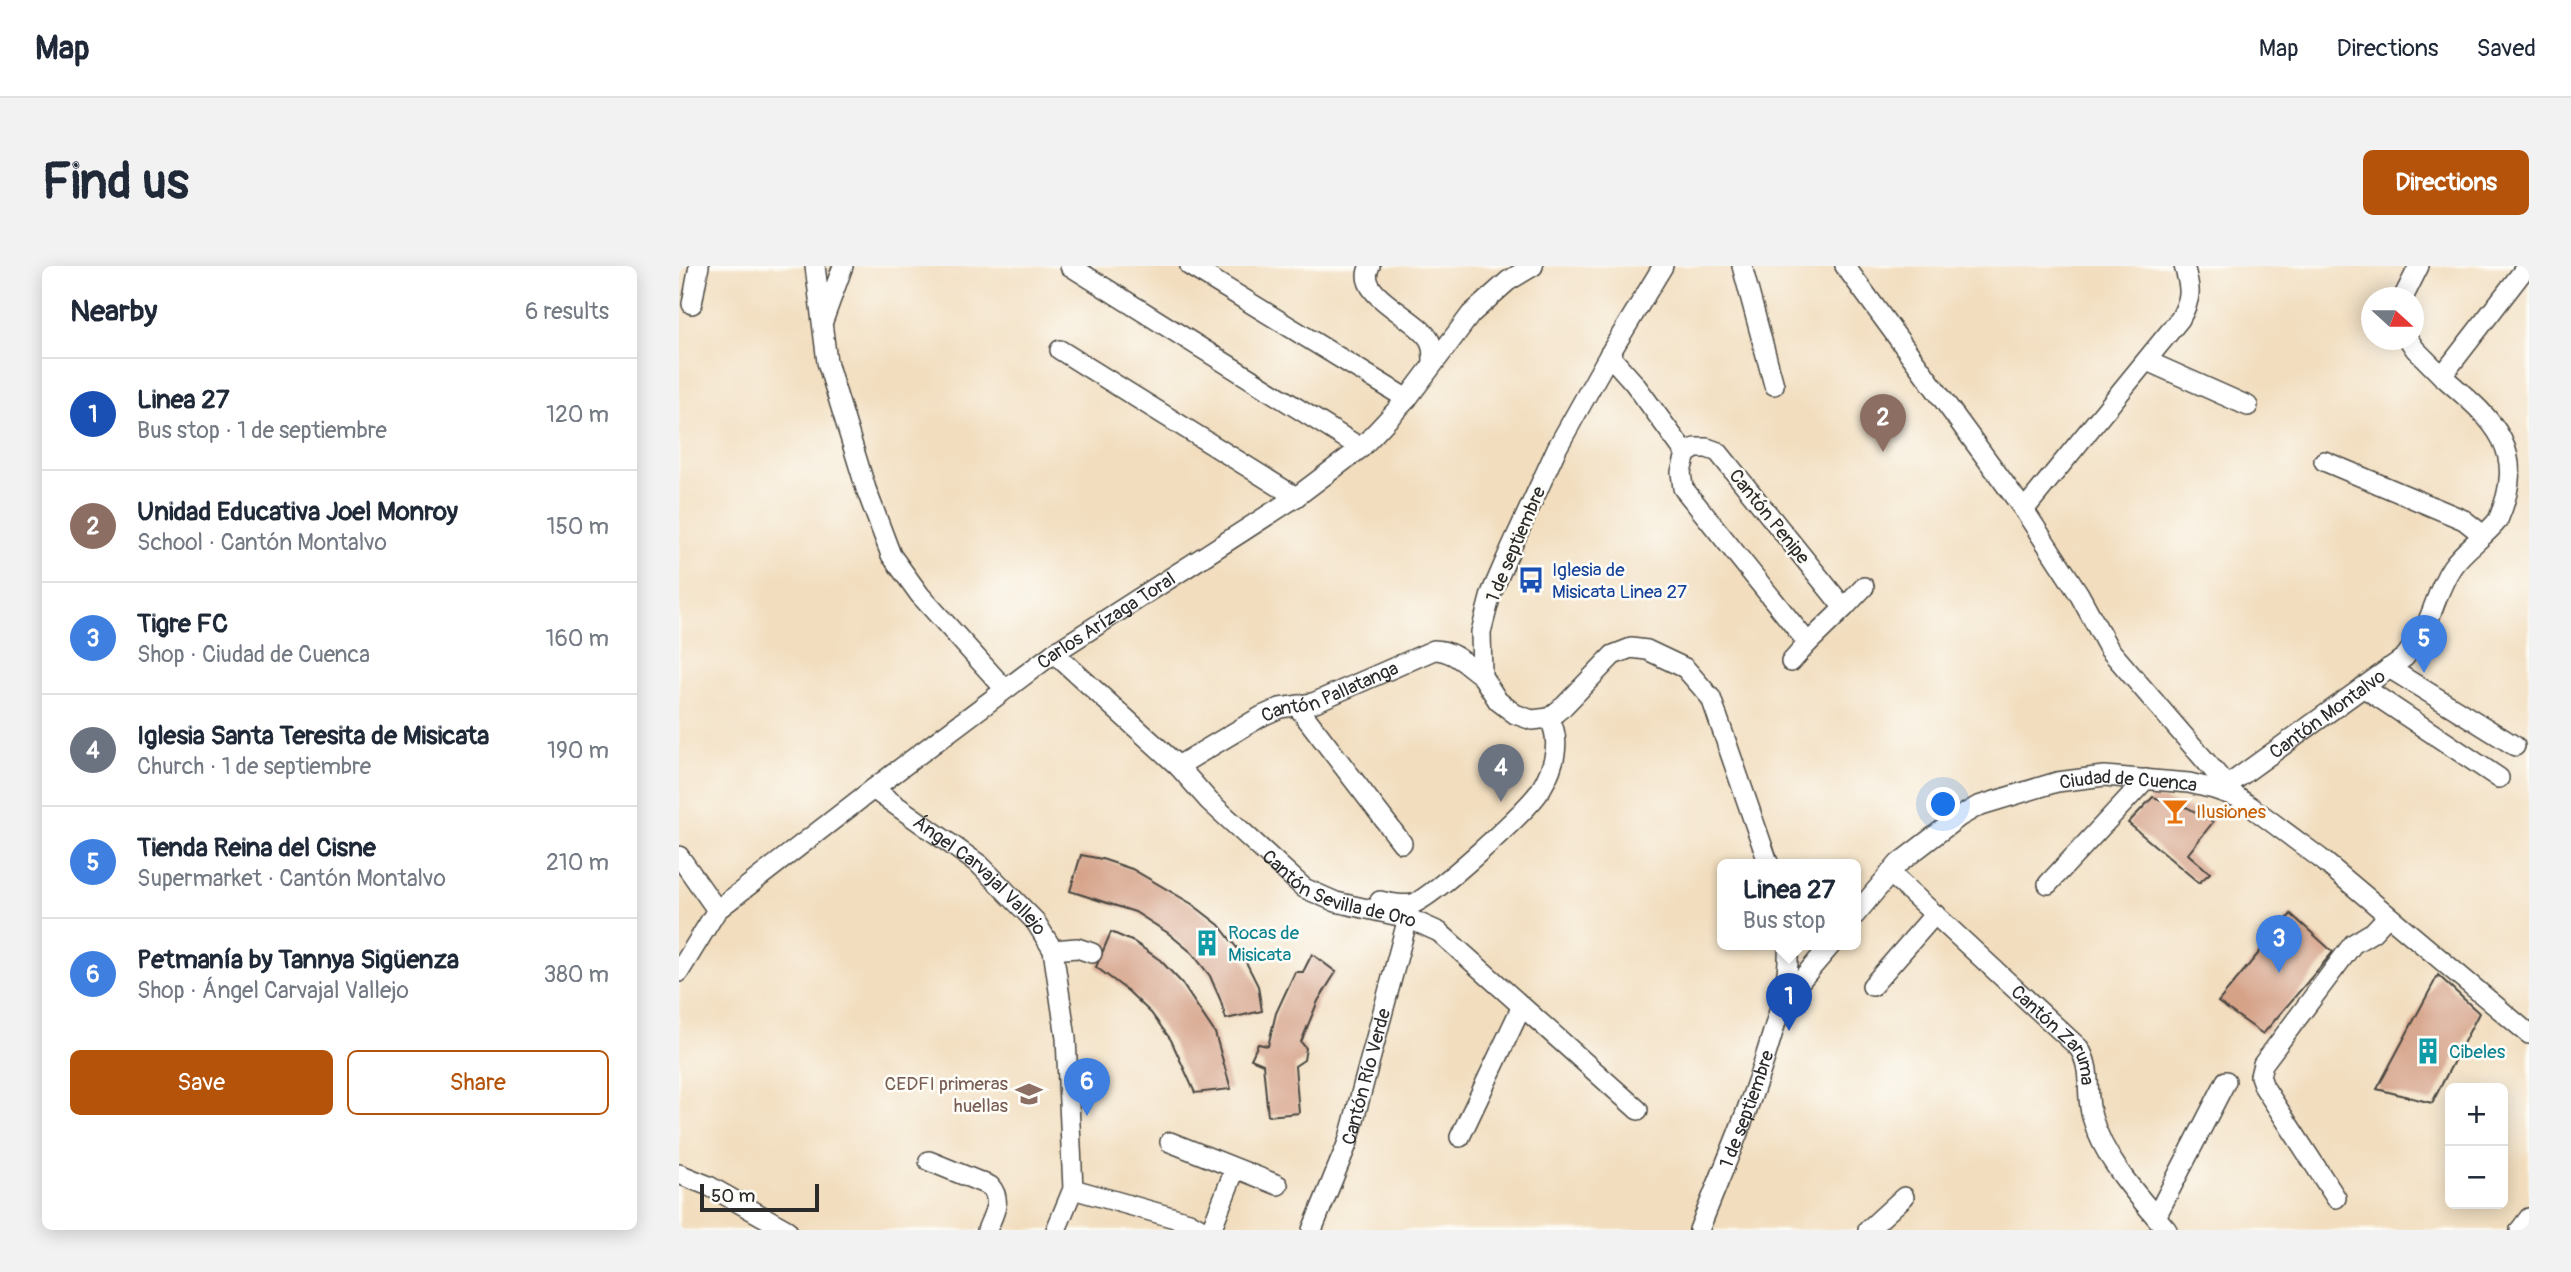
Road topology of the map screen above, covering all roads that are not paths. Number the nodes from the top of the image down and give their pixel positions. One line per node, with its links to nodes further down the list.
1 (699, 266): 15 (street)
2 (815, 266): 16 (street)
3 (843, 266): 16 (street)
4 (1070, 266): 26 (street)
5 (1189, 266): 24 (street)
6 (1370, 266): 21 (street)
7 (1533, 266): 21 (street, Carlos Arízaga Toral)
8 (1663, 266): 19 (street, 1 de septiembre)
9 (1742, 266): 23 (street)
10 (1845, 266): 31 (street)
11 (2419, 266): 14 (street)
12 (2527, 266): 22 (street)
13 (2185, 267): 20 (street)
14 (2408, 287)
15 (692, 304)
16 (822, 326): 40 (street)
17 (1060, 350): 30 (street)
18 (2416, 350): 22 (street, Cantón Montalvo)
19 (1609, 355): 27 (street); 39 (street, 1 de septiembre)
20 (2147, 361): 25 (street); 31 (street)
21 (1433, 363): 24 (street, Carlos Arízaga Toral)
22 (2442, 376): 29 (street, Cantón Montalvo)
23 (1774, 386)
24 (1407, 399): 26 (street, Carlos Arízaga Toral)
25 (2248, 406)
26 (1361, 448): 30 (street, Carlos Arízaga Toral)
27 (1686, 454): 34 (street, Cantón Penipe); 35 (street)
28 (2323, 461): 32 (street)
29 (2523, 490): 32 (street, Cantón Montalvo)
30 (1296, 497): 36 (street, Carlos Arízaga Toral)
31 (2024, 510): 49 (street)
32 (2483, 535): 38 (street, Cantón Montalvo)
33 (1864, 587): 34 (street)
34 (1844, 608): 35 (street)
35 (1808, 643): 37 (street)
36 (1054, 653): 40 (street, Carlos Arízaga Toral); 45 (street, Cantón Sevilla de Oro)
37 (1791, 662)
38 (2389, 668): 41 (street, Cantón Montalvo); 44 (street)
39 (1482, 676): 42 (street, Cantón Pallatanga); 43 (street)
40 (1004, 688): 48 (street, Carlos Arízaga Toral)
41 (2359, 689): 47 (street); 49 (street, Cantón Montalvo)
42 (1297, 706): 45 (street, Cantón Pallatanga); 50 (street)
43 (1549, 718): 52 (street); 55 (street)
44 (2515, 746)
45 (1178, 766): 55 (street, Cantón Sevilla de Oro)
46 (2146, 779): 49 (street, Ciudad de Cuenca); 53 (street, Ciudad de Cuenca); 54 (street)
47 (2495, 780)
48 (873, 789): 57 (street, Carlos Arízaga Toral); 61 (street, Ángel Carvajal Vallejo)
49 (2232, 791): 59 (street, Ciudad de Cuenca)
50 (1402, 843)
51 (679, 856): 57 (street)
52 (1767, 859)
53 (1891, 873): 56 (street, Ciudad de Cuenca); 58 (street, Cantón Zaruma)
54 (2047, 884)
55 (1336, 902): 60 (street, Cantón Sevilla de Oro)
56 (1861, 909)
57 (717, 910): 65 (street, Carlos Arízaga Toral)
58 (1935, 914): 66 (street); 82 (street, Cantón Zaruma)
59 (2388, 916): 69 (street, Ciudad de Cuenca); 80 (street)
60 (1408, 919): 68 (street, Cantón Sevilla de Oro); 88 (street, Cantón Río Verde)
61 (1053, 950): 64 (street); 78 (street, Ángel Carvajal Vallejo)
62 (1788, 950): 67 (street, 1 de septiembre)
63 (1827, 950): 67 (street)
64 (1092, 953)
65 (679, 972)
66 (1872, 986)
67 (1782, 1002): 89 (street, 1 de septiembre)
68 (1521, 1008): 71 (street, Cantón Sevilla de Oro); 72 (street)
69 (2529, 1034)
70 (2226, 1080): 82 (street)
71 (1637, 1110)
72 (1459, 1138)
73 (1170, 1142): 75 (street)
74 (929, 1161): 84 (street)
75 (1235, 1169): 77 (street); 87 (street)
76 (679, 1174): 83 (street)
77 (1278, 1185)
78 (1073, 1189): 85 (street, Ángel Carvajal Vallejo); 86 (street)
79 (1904, 1197): 90 (street)
80 (2336, 1198)
81 (2529, 1218): 91 (street)
82 (2162, 1223)
83 (777, 1227)
84 (987, 1230)
85 (1056, 1230)
86 (1203, 1230)
87 (1211, 1230)
88 (1312, 1230)
89 (1699, 1230)
90 (1868, 1230)
91 (2520, 1230)

